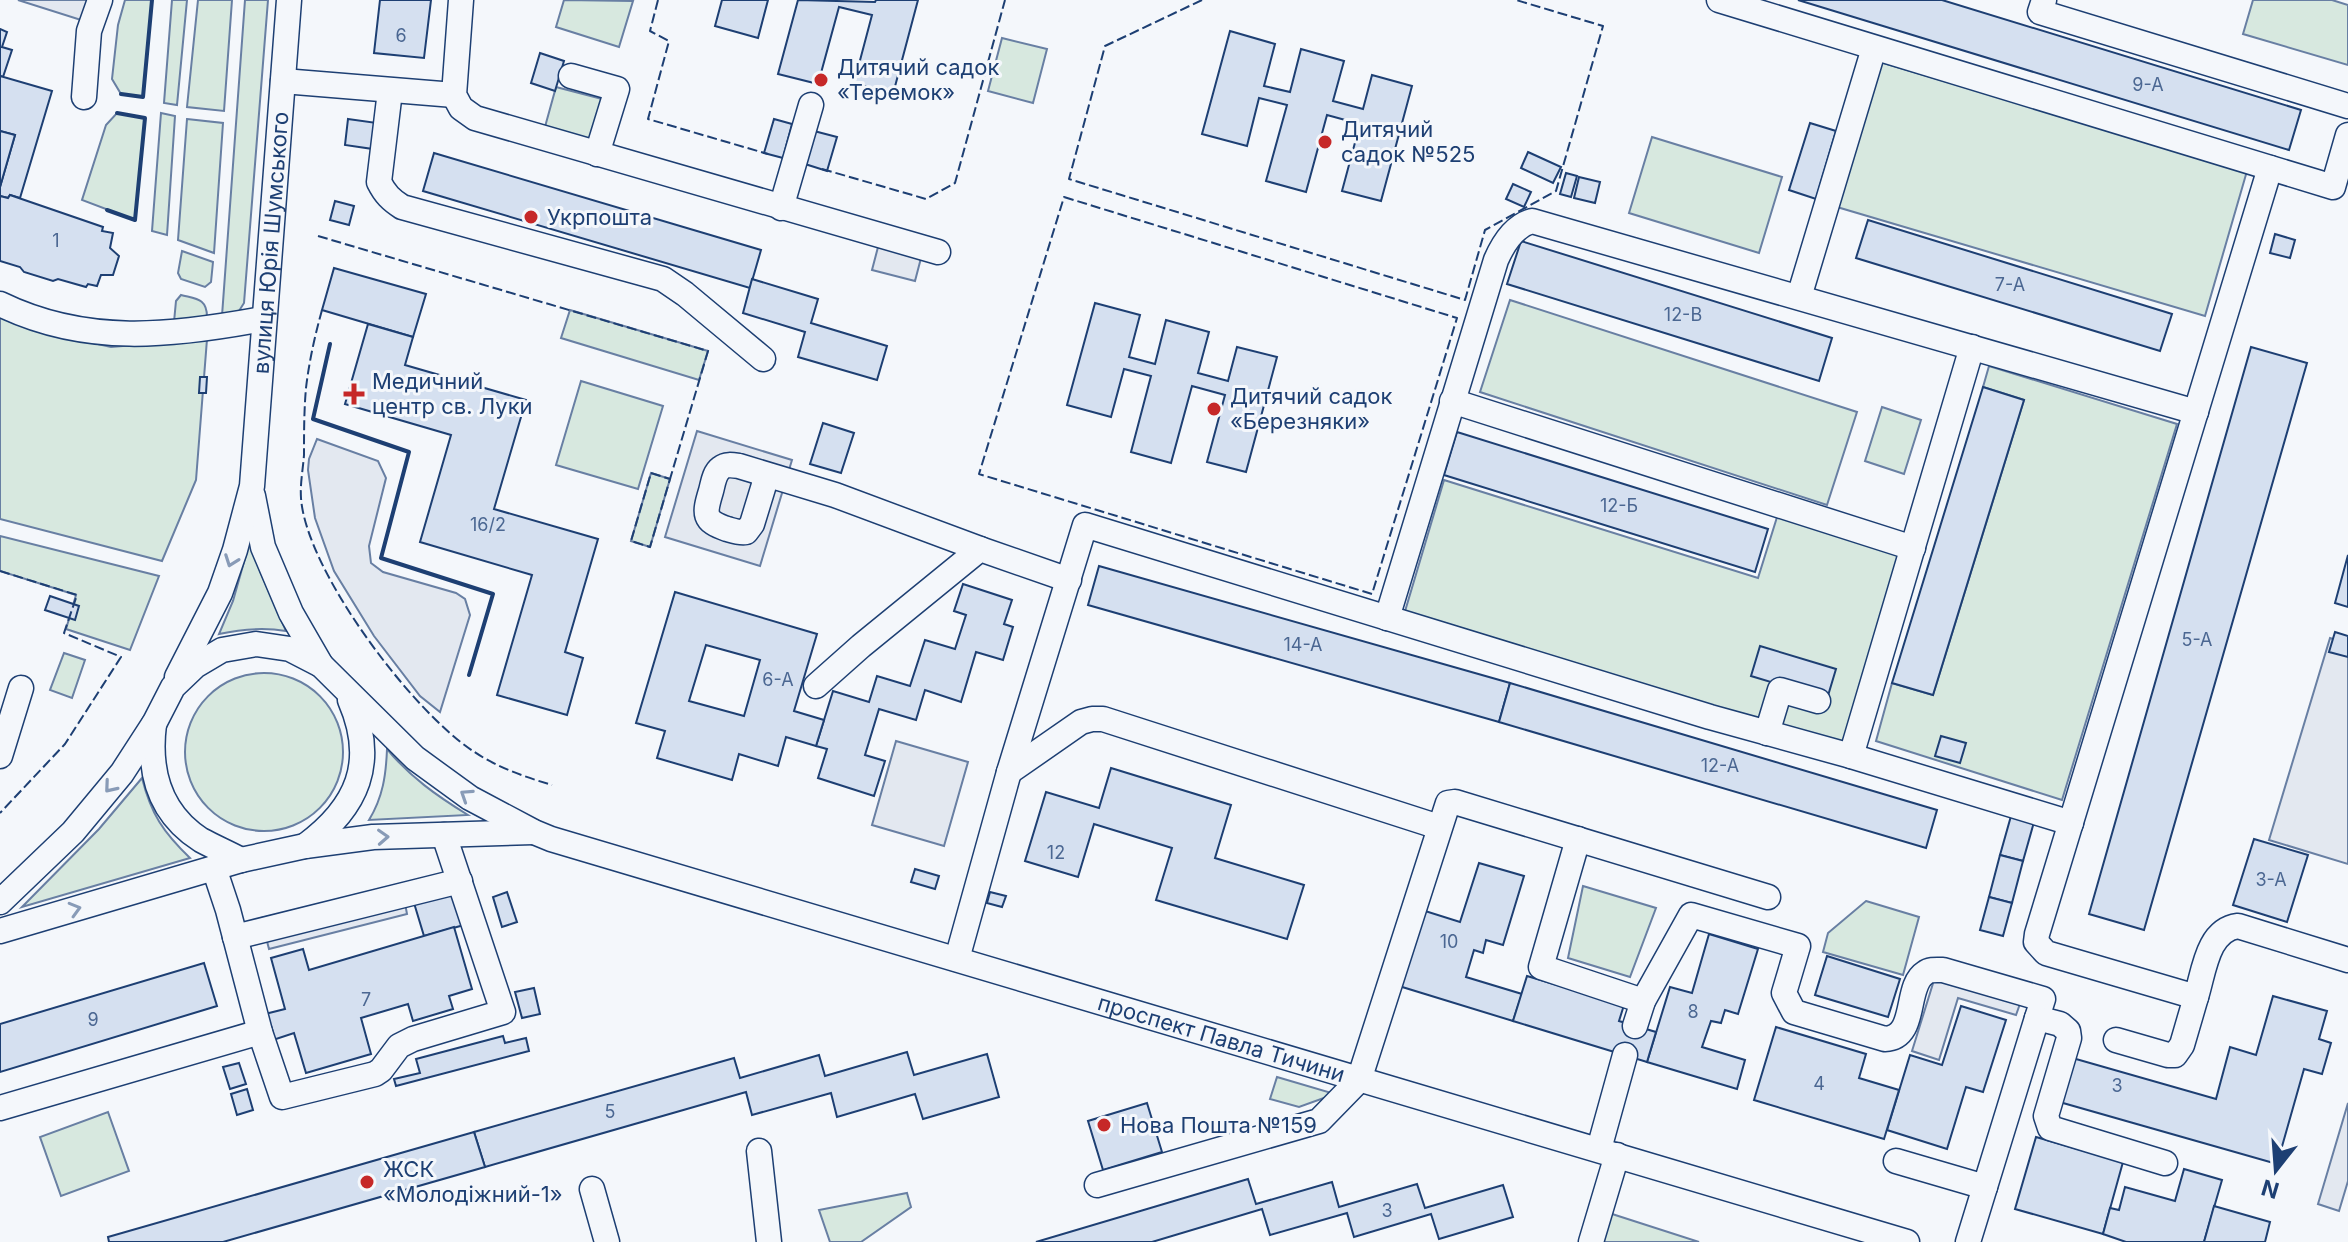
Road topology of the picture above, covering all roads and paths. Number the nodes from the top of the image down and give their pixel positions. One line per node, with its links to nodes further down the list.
1 (100, 0): 11 (street)
2 (289, 0): 8 (street, вулиця Юрія Шумського)
3 (461, 0): 10 (street)
4 (1719, 0): 6 (street)
5 (2044, 0): 13 (street)
6 (1874, 48): 16 (street); 19 (street)
7 (571, 76): 15 (street)
8 (283, 81): 9 (street); 21 (street, вулиця Юрія Шумського)
9 (390, 91): 10 (street); 23 (street)
10 (454, 95): 15 (street)
11 (84, 97)
12 (811, 105): 17 (street)
13 (2348, 106)
14 (2348, 135): 16 (street)
15 (597, 154): 17 (street)
16 (2270, 168): 25 (street)
17 (781, 208): 18 (street)
18 (938, 252)
19 (1799, 297): 22 (street); 24 (street)
20 (0, 304): 21 (street)
21 (263, 319): 27 (street, вулиця Юрія Шумського)
22 (1972, 347): 25 (street); 28 (street)
23 (763, 359)
24 (1452, 401): 28 (street); 31 (street)
25 (2196, 412): 43 (street)
26 (767, 475): 29 (street)
27 (252, 486): 32 (street, вулиця Юрія Шумського); 34 (street, вулиця Юрія Шумського, one-way to 34)
28 (1913, 548): 41 (street)
29 (980, 549): 30 (street); 33 (street)
30 (1069, 580): 31 (street); 42 (street)
31 (1387, 618): 39 (street)
32 (321, 665): 34 (street, проспект Павла Тичини); 36 (street, проспект Павла Тичини)
33 (816, 686)
34 (173, 687): 38 (street, проспект Павла Тичини)
35 (21, 688): 40 (street)
36 (347, 693): 45 (street, проспект Павла Тичини, one-way to 36); 48 (street, проспект Павла Тичини)
37 (1818, 701): 39 (street)
38 (155, 722): 49 (street, проспект Павла Тичини); 53 (street, проспект Павла Тичини, one-way to 53)
39 (1767, 733): 41 (street)
40 (0, 756)
41 (1851, 756): 43 (street)
42 (1009, 772): 44 (street); 56 (street)
43 (2071, 823): 58 (street)
44 (1439, 827): 47 (street); 65 (street)
45 (534, 832): 46 (street, проспект Павла Тичини); 56 (street, проспект Павла Тичини)
46 (444, 835): 48 (street, проспект Павла Тичини, one-way to 46); 51 (street)
47 (1578, 839): 52 (street); 59 (street)
48 (305, 846): 49 (street, проспект Павла Тичини)
49 (241, 860): 50 (street, проспект Павла Тичини)
50 (214, 868): 54 (street, проспект Павла Тичини, one-way to 50); 55 (street)
51 (460, 881): 55 (street); 62 (street)
52 (1768, 897)
53 (0, 902)
54 (0, 931)
55 (235, 937): 62 (street)
56 (957, 959): 65 (street, проспект Павла Тичини)
57 (2348, 960): 58 (street)
58 (2196, 997): 63 (street)
59 (1643, 1001): 60 (street); 61 (street)
60 (2037, 1018): 70 (street); 72 (street)
61 (1635, 1026)
62 (260, 1032): 66 (street)
63 (2116, 1040)
64 (1625, 1055): 68 (street)
65 (1359, 1080): 68 (street, проспект Павла Тичини); 71 (street)
66 (0, 1108)
67 (759, 1151): 75 (street)
68 (1608, 1152): 76 (street); 77 (street, проспект Павла Тичини)
69 (1896, 1161): 72 (street)
70 (2165, 1163)
71 (1097, 1185)
72 (1985, 1187): 78 (street)
73 (592, 1189): 74 (street)
74 (607, 1242)
75 (769, 1242)
76 (1591, 1242)
77 (1907, 1242)
78 (1968, 1242)

